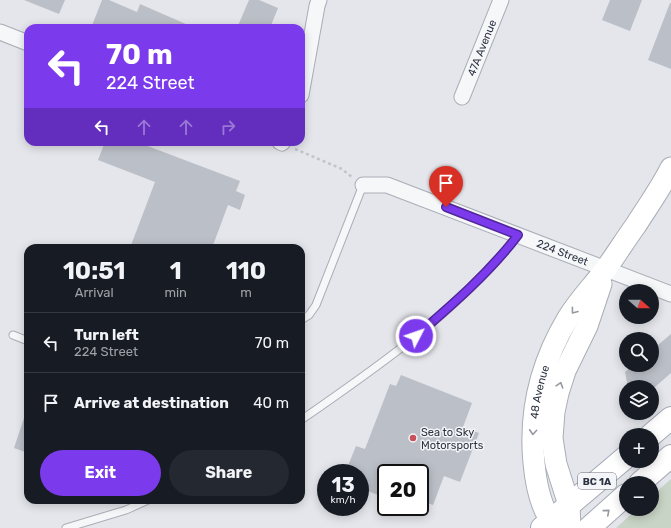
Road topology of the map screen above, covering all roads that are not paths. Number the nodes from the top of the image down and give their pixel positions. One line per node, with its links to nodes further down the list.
1 (319, 0): 5 (street)
2 (501, 0): 6 (street, 47A Avenue)
3 (0, 32): 4 (street)
4 (24, 41)
5 (305, 73)
6 (462, 97)
7 (671, 168): 10 (main road, 48 Avenue)
8 (363, 185): 9 (street, 224 Street); 12 (lane)
9 (518, 235): 10 (street, 224 Street); 15 (lane)
10 (606, 269): 11 (street, 224 Street); 23 (main road, 48 Avenue, one-way to 10); 24 (main road, 48 Avenue, one-way to 24)
11 (671, 294)
12 (305, 318)
13 (13, 335): 14 (lane)
14 (24, 339)
15 (305, 417)
16 (671, 418): 17 (main road)
17 (659, 428)
18 (671, 456): 20 (main road)
19 (619, 462): 23 (main road, BC 1A)
20 (648, 476)
21 (619, 501): 27 (main road, BC 1A, one-way to 21)
22 (139, 504): 25 (lane)
23 (569, 505): 24 (main road, BC 1A); 26 (main road, 48 Avenue)
24 (550, 526)
25 (66, 528)
26 (570, 528)
27 (589, 528)

